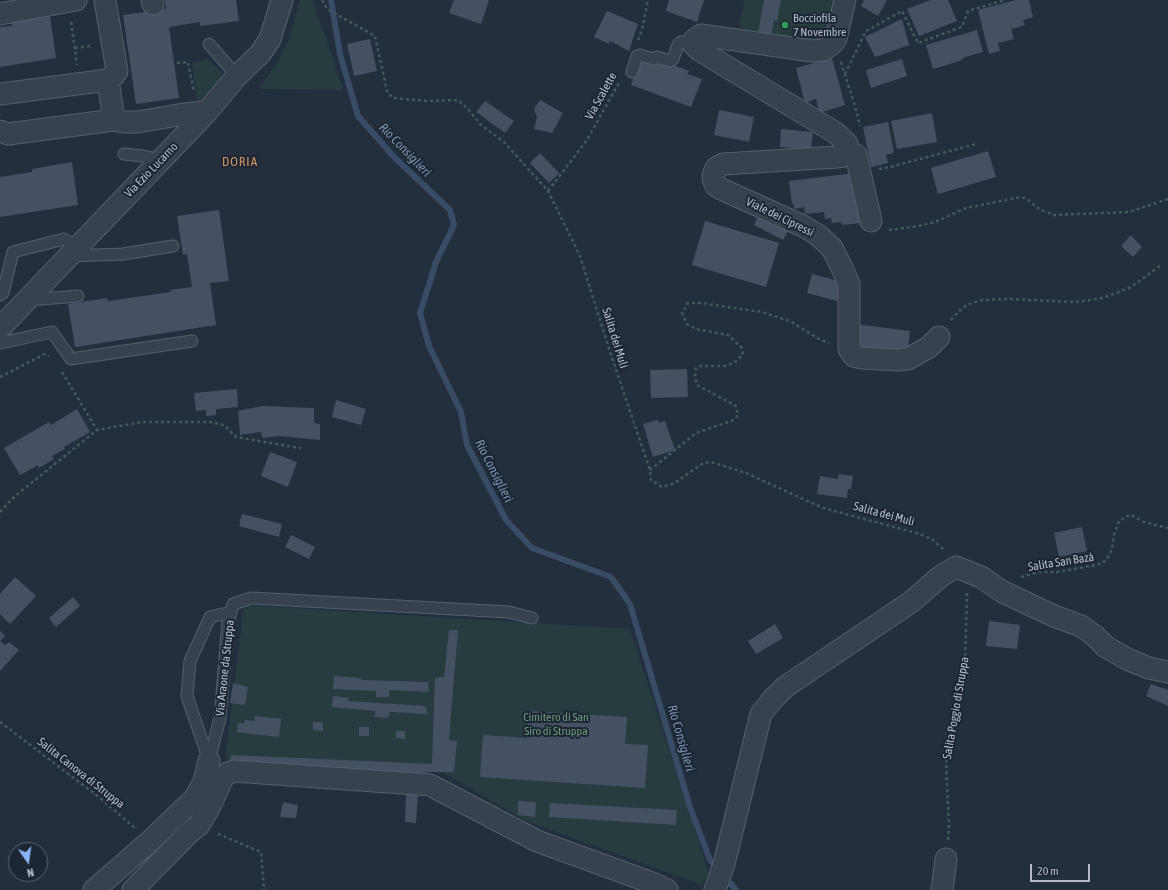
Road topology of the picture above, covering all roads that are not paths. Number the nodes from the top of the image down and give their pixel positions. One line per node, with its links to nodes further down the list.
1 (76, 0): 5 (street)
2 (105, 0): 10 (street)
3 (282, 0): 9 (street, Via Ezio Lucarno)
4 (845, 0): 7 (street)
5 (0, 14)
6 (209, 44): 9 (lane)
7 (693, 44): 8 (lane); 15 (street)
8 (627, 74)
9 (237, 76): 12 (street, Via Ezio Lucarno)
10 (108, 80): 11 (street); 13 (street)
11 (0, 94)
12 (201, 104): 13 (street); 17 (street, Via Ezio Lucarno)
13 (114, 120): 14 (street)
14 (3, 134)
15 (848, 151): 18 (street); 25 (street, Viale dei Cipressi)
16 (124, 154): 17 (lane)
17 (161, 160): 20 (street, Via Ezio Lucarno)
18 (872, 221)
19 (173, 246): 20 (lane)
20 (73, 252): 21 (lane); 23 (street, Via Ezio Lucarno)
21 (0, 295)
22 (78, 296): 23 (lane)
23 (26, 300): 24 (street, Via Ezio Lucarno)
24 (0, 328)
25 (939, 337)
26 (192, 341): 27 (lane)
27 (0, 343)
28 (231, 612): 29 (lane, Via Araone da Struppa); 31 (lane, Via Araone da Struppa); 31 (lane)
29 (532, 618)
30 (1168, 672): 36 (street)
31 (209, 761): 33 (street, Via Araone da Struppa)
32 (946, 859): 37 (street)
33 (94, 890)
34 (133, 890): 35 (street)
35 (667, 890)
36 (716, 890)
37 (942, 890)

